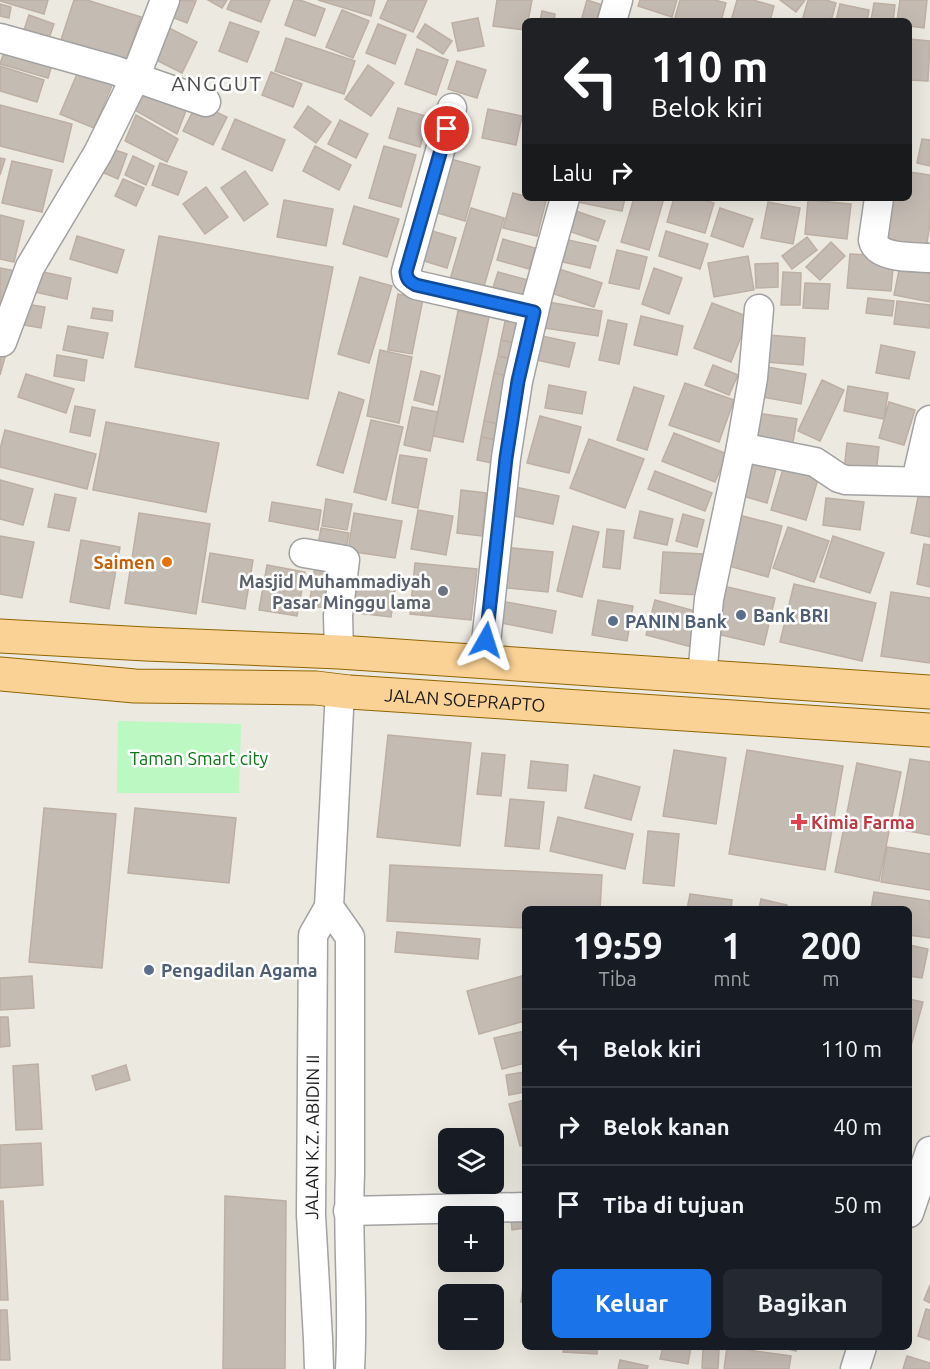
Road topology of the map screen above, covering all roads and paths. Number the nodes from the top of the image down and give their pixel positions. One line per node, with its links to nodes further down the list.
1 (165, 0): 5 (street)
2 (618, 0): 3 (street)
3 (613, 18)
4 (0, 38): 5 (street)
5 (135, 78): 6 (street); 13 (street)
6 (207, 102)
7 (452, 108): 12 (street)
8 (564, 201): 12 (street)
9 (879, 201): 10 (street)
10 (930, 258)
11 (759, 309): 15 (street)
12 (534, 312): 20 (street)
13 (0, 342)
14 (930, 420): 16 (street)
15 (741, 447): 16 (street); 22 (street)
16 (923, 482)
17 (304, 553): 19 (street)
18 (0, 636): 19 (main road)
19 (339, 652): 20 (main road)
20 (484, 661): 22 (main road)
21 (0, 674): 23 (main road, JALAN SOEPRAPTO)
22 (702, 676): 24 (main road)
23 (340, 690): 25 (main road, JALAN SOEPRAPTO); 26 (street)
24 (930, 692)
25 (930, 730)
26 (329, 907): 30 (street); 32 (street, JALAN K.Z. ABIDIN II)
27 (930, 1151): 28 (street)
28 (912, 1204)
29 (522, 1207): 30 (street)
30 (348, 1210): 33 (street)
31 (861, 1350): 34 (street)
32 (319, 1369)
33 (350, 1369)
34 (855, 1369)

